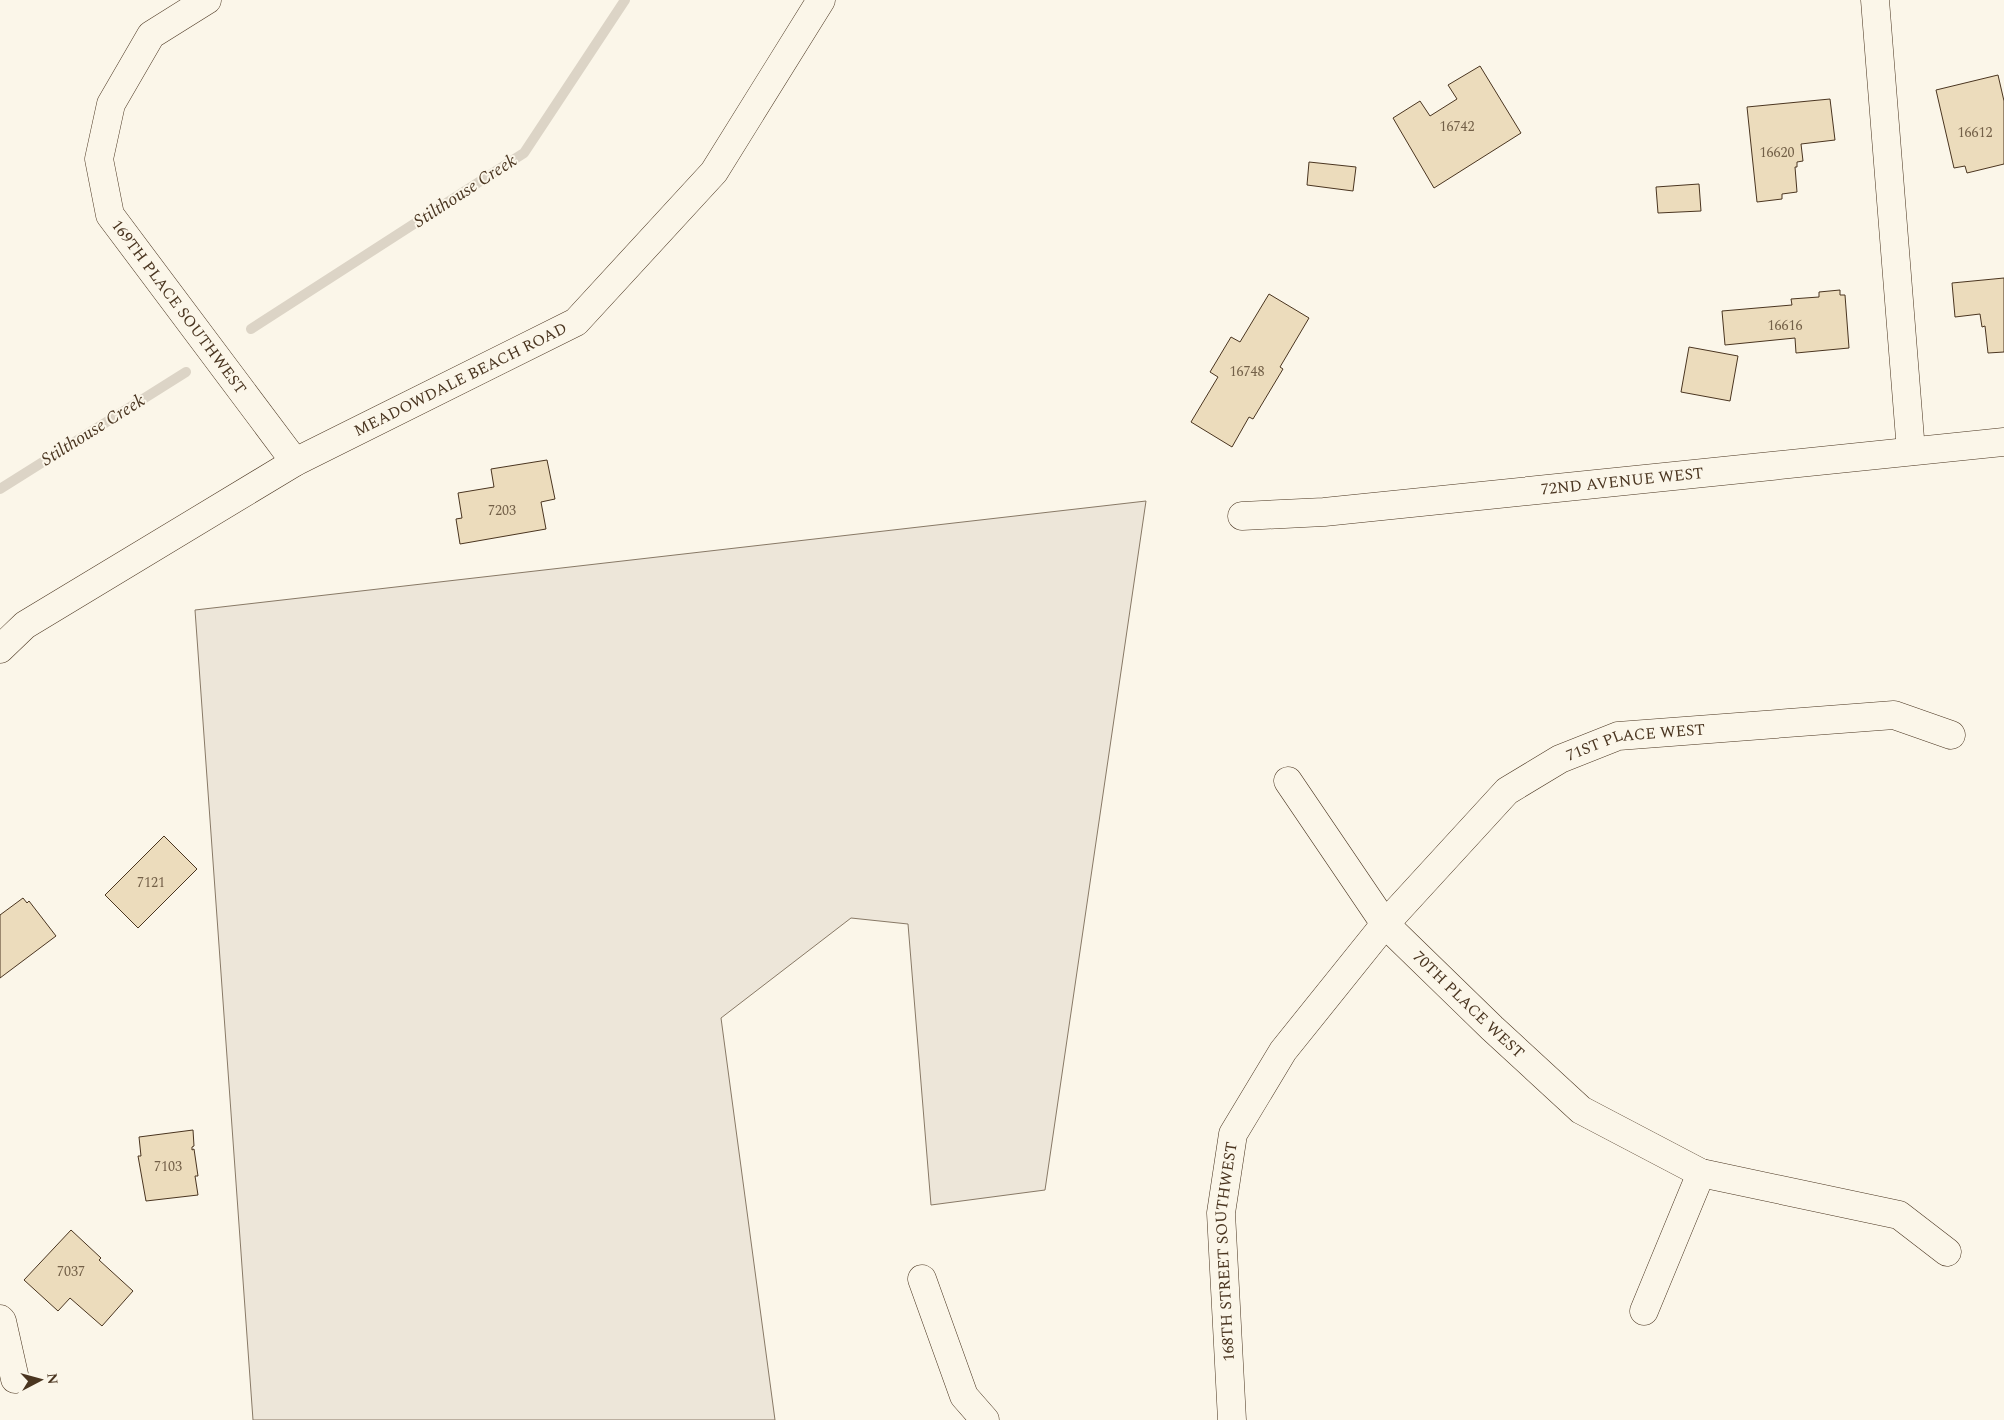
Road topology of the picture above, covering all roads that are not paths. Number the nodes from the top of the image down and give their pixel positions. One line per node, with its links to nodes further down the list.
1 (207, 0): 6 (street, 169TH PLACE SOUTHWEST)
2 (821, 0): 6 (street, MEADOWDALE BEACH ROAD)
3 (1875, 0): 5 (street)
4 (2004, 442): 5 (street, 72ND AVENUE WEST)
5 (1911, 451): 7 (street, 72ND AVENUE WEST)
6 (295, 462): 8 (street, MEADOWDALE BEACH ROAD)
7 (1242, 516)
8 (0, 649)
9 (1950, 735): 11 (street, 71ST PLACE WEST)
10 (1288, 781): 11 (street, 70TH PLACE WEST)
11 (1385, 924): 12 (street, 70TH PLACE WEST); 19 (street, 168TH STREET SOUTHWEST)
12 (1701, 1173): 13 (street, 70TH PLACE WEST); 15 (street)
13 (1947, 1252)
14 (922, 1279): 18 (street)
15 (1644, 1311)
16 (0, 1319): 17 (street)
17 (15, 1379)
18 (985, 1420)
19 (1232, 1420)

